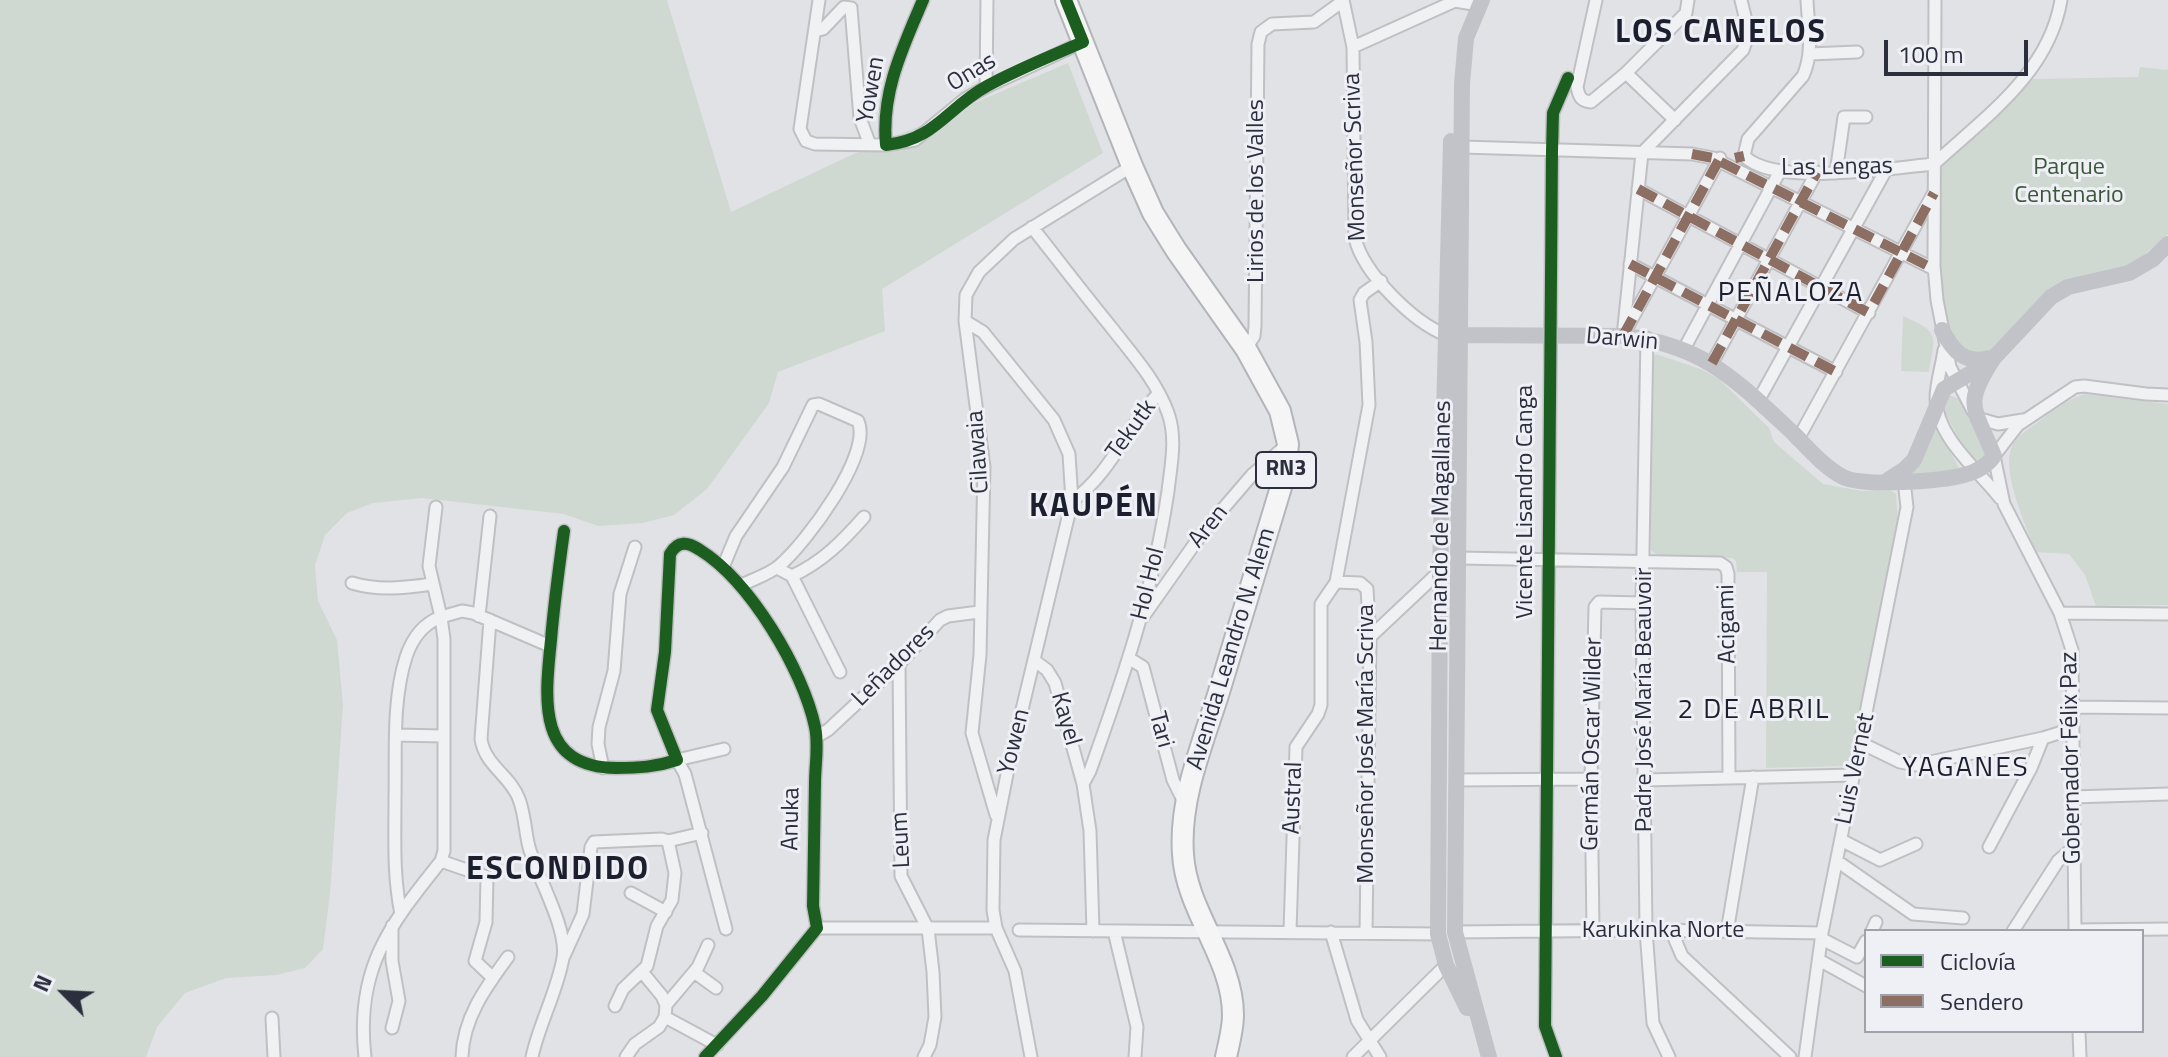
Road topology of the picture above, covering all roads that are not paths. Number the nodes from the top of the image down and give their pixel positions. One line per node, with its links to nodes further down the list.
1 (819, 0): 13 (street)
2 (923, 0): 24 (street, Yowen)
3 (987, 0): 20 (street)
4 (1066, 0): 14 (highway, Avenida Leandro N. Alem / RN3)
5 (1596, 0): 18 (street)
6 (1688, 0): 18 (street)
7 (1741, 0): 22 (street)
8 (1807, 0): 17 (street)
9 (1935, 0): 29 (street, Gobernador Félix Paz)
10 (2061, 0): 29 (street)
11 (1343, 1): 15 (street, Monseñor Scriva); 61 (street, Lirios de los Valles)
12 (1476, 2): 15 (street); 25 (main road, Hernando de Magallanes); 55 (main road, Hernando de Magallanes)
13 (815, 31): 23 (street, Onas); 23 (street)
14 (1083, 42): 20 (street, Onas); 30 (highway, Avenida Leandro N. Alem / RN3)
15 (1353, 47): 49 (street, Monseñor Scriva)
16 (1857, 52): 17 (street)
17 (1810, 54): 32 (street, Las Lengas)
18 (1626, 73): 22 (street)
19 (1568, 78): 26 (street, Vicente Lisandro Canga)
20 (986, 87): 24 (street, Onas)
21 (1866, 117): 34 (street)
22 (1675, 120): 27 (street)
23 (870, 145): 24 (street, Onas)
24 (886, 145)
25 (1462, 147): 26 (street); 55 (main road, Hernando de Magallanes)
26 (1552, 151): 27 (street); 57 (street, Vicente Lisandro Canga)
27 (1642, 153): 28 (street); 36 (street)
28 (1717, 159): 35 (street); 39 (street)
29 (1934, 164): 31 (street, Las Lengas); 37 (street, Gobernador Félix Paz)
30 (1132, 166): 40 (street, Cilawaia); 61 (highway, Avenida Leandro N. Alem / RN3)
31 (1887, 168): 34 (street, Las Lengas); 41 (street)
32 (1780, 171): 33 (street, Las Lengas); 35 (street)
33 (1817, 172): 34 (street, Las Lengas); 38 (street)
34 (1836, 173)
35 (1772, 187): 38 (street); 42 (street)
36 (1638, 189): 39 (street); 46 (street)
37 (1934, 193): 44 (street); 47 (street, Gobernador Félix Paz)
38 (1801, 202): 41 (street); 45 (street)
39 (1688, 216): 42 (street); 48 (street)
40 (1032, 227): 54 (street, Cilawaia); 67 (street, Hol Hol)
41 (1853, 228): 44 (street); 50 (street)
42 (1741, 244): 45 (street); 51 (street)
43 (2168, 244): 63 (main road)
44 (1902, 252): 47 (street); 52 (street)
45 (1769, 259): 50 (street); 53 (street)
46 (1630, 264): 48 (street); 56 (street)
47 (1934, 269): 59 (street, Gobernador Félix Paz)
48 (1654, 276): 51 (street); 56 (street)
49 (1381, 281): 55 (street); 93 (street)
50 (1821, 287): 52 (street); 60 (street)
51 (1708, 305): 53 (street); 62 (street)
52 (1871, 308): 65 (street)
53 (1736, 320): 60 (street); 64 (street)
54 (965, 321): 79 (street, Yowen); 98 (street, Cilawaia)
55 (1453, 335): 57 (main road, Darwin); 86 (main road, Hernando de Magallanes); 91 (main road, Hernando de Magallanes)
56 (1623, 336): 57 (main road, Darwin); 58 (main road, Darwin)
57 (1549, 337): 87 (street, Vicente Lisandro Canga)
58 (1647, 338): 62 (main road, Darwin); 88 (street, Padre José María Beauvoir)
59 (1943, 338): 63 (main road); 66 (street, Gobernador Félix Paz); 70 (street, Gobernador Félix Paz)
60 (1788, 347): 65 (street); 69 (street)
61 (1246, 349): 74 (highway, Avenida Leandro N. Alem / RN3)
62 (1684, 349): 64 (main road, Darwin)
63 (1995, 356): 66 (main road); 71 (main road)
64 (1712, 363): 69 (main road, Darwin)
65 (1836, 372): 73 (street)
66 (1955, 380): 70 (main road); 71 (street, Gobernador Félix Paz)
67 (1159, 393): 79 (street, Tekutk); 103 (street, Hol Hol)
68 (2168, 395): 72 (street)
69 (1758, 401): 73 (main road, Darwin)
70 (1936, 404): 76 (street, Gobernador Félix Paz); 78 (main road)
71 (1975, 415): 72 (street); 75 (main road, Gobernador Félix Paz)
72 (2024, 420): 75 (street)
73 (1798, 439): 78 (main road, Darwin)
74 (1288, 444): 103 (street, Aren); 133 (highway, Avenida Leandro N. Alem / RN3)
75 (1994, 456): 76 (main road, Darwin); 80 (street, Gobernador Félix Paz)
76 (1974, 471): 77 (main road, Darwin); 80 (street, Gobernador Félix Paz)
77 (1904, 481): 78 (main road, Darwin); 117 (street, Luis Vernet)
78 (1883, 482)
79 (1072, 501): 107 (street, Yowen)
80 (2004, 504): 99 (street, Gobernador Félix Paz)
81 (436, 507): 95 (street)
82 (490, 516): 102 (street)
83 (864, 517): 92 (street)
84 (564, 531): 105 (street)
85 (635, 547): 121 (street)
86 (1459, 558): 87 (street); 128 (main road, Hernando de Magallanes)
87 (1547, 560): 88 (street); 126 (street, Vicente Lisandro Canga)
88 (1644, 562): 97 (street, Padre José María Beauvoir); 124 (street, Acigami)
89 (723, 567): 90 (street); 96 (street, Anuka); 119 (street, Anuka)
90 (777, 568): 92 (street); 96 (street)
91 (1440, 571): 104 (street); 168 (main road, Hernando de Magallanes)
92 (792, 576): 109 (street)
93 (1336, 582): 104 (street, Monseñor José María Scriva); 163 (street, Austral)
94 (352, 583): 95 (street)
95 (432, 584): 101 (street)
96 (741, 585): 115 (street, Anuka)
97 (1642, 603): 127 (street, Germán Oscar Wilder); 129 (street, Padre José María Beauvoir)
98 (979, 612): 108 (street, Leñadores); 122 (street, Cilawaia)
99 (2060, 613): 100 (street); 110 (street, Gobernador Félix Paz)
100 (2168, 614)
101 (441, 617): 102 (street); 113 (street); 114 (street)
102 (485, 618): 105 (street); 172 (street)
103 (1140, 620): 106 (street, Hol Hol)
104 (1370, 637): 167 (street, Monseñor José María Scriva)
105 (550, 646): 121 (street)
106 (1130, 659): 130 (street, Hol Hol); 133 (street, Tari)
107 (1035, 661): 120 (street, Yowen); 130 (street, Kayel)
108 (899, 664): 115 (street, Leñadores); 151 (street, Leum)
109 (840, 672)
110 (2072, 707): 111 (street); 112 (street, Gobernador Félix Paz)
111 (2168, 708)
112 (2072, 729): 116 (street); 132 (street, Gobernador Félix Paz)
113 (396, 735): 114 (street); 145 (street)
114 (443, 736): 141 (street)
115 (816, 737): 148 (street, Anuka)
116 (2043, 738): 117 (street); 139 (street)
117 (1861, 743): 123 (street, Luis Vernet)
118 (724, 749): 119 (street)
119 (677, 760): 121 (street); 135 (street)
120 (1009, 764): 122 (street); 134 (street, Yowen)
121 (603, 768)
122 (983, 769): 134 (street, Cilawaia)
123 (1854, 775): 125 (street); 136 (street, Luis Vernet)
124 (1729, 777): 125 (street); 129 (street)
125 (1753, 777): 166 (street)
126 (1546, 779): 127 (street); 128 (street); 164 (street, Vicente Lisandro Canga)
127 (1591, 779): 156 (street, Germán Oscar Wilder)
128 (1457, 780): 168 (main road, Hernando de Magallanes)
129 (1645, 780): 157 (street, Padre José María Beauvoir)
130 (1083, 784): 160 (street)
131 (2168, 794): 132 (street)
132 (2073, 797): 140 (street, Gobernador Félix Paz)
133 (1186, 806): 162 (highway, Avenida Leandro N. Alem / RN3)
134 (997, 819): 149 (street, Yowen)
135 (702, 833): 137 (street); 150 (street)
136 (1841, 840): 138 (street); 142 (street, Luis Vernet)
137 (668, 841): 144 (street); 172 (street)
138 (1916, 844)
139 (1989, 847)
140 (2073, 848): 152 (street); 153 (street, Gobernador Félix Paz)
141 (441, 861): 145 (street); 178 (street)
142 (1837, 861): 146 (street); 169 (street, Luis Vernet)
143 (631, 893): 144 (street)
144 (666, 912): 177 (street)
145 (401, 914): 147 (street)
146 (1963, 918)
147 (392, 926): 184 (street); 190 (street)
148 (817, 928): 151 (street); 187 (street)
149 (996, 928): 151 (street); 196 (street, Yowen)
150 (726, 929)
151 (928, 929): 195 (street, Leum)
152 (2014, 929)
153 (2075, 929)
154 (2168, 929): 159 (street)
155 (1019, 930): 160 (street, Karukinka Norte)
156 (1593, 930): 157 (street, Karukinka Norte); 164 (street, Karukinka Norte)
157 (1646, 930): 158 (street, Karukinka Norte); 202 (street, Padre José María Beauvoir)
158 (1671, 930): 166 (street, Karukinka Norte); 203 (street)
159 (2144, 930)
160 (1093, 931): 161 (street, Karukinka Norte)
161 (1114, 931): 162 (street, Karukinka Norte); 197 (street)
162 (1207, 931): 163 (street, Karukinka Norte); 198 (highway, Avenida Leandro N. Alem / RN3)
163 (1290, 931): 165 (street, Karukinka Norte)
164 (1545, 931): 168 (street, Karukinka Norte); 201 (street, Vicente Lisandro Canga)
165 (1331, 932): 167 (street, Karukinka Norte); 186 (street)
166 (1727, 932): 169 (street, Karukinka Norte)
167 (1366, 933): 168 (street, Karukinka Norte)
168 (1446, 933): 175 (main road, Hernando de Magallanes); 188 (main road, Hernando de Magallanes)
169 (1822, 936): 171 (street); 174 (street, Luis Vernet)
170 (708, 945): 176 (street)
171 (1864, 945)
172 (564, 956): 192 (street)
173 (508, 957): 178 (street)
174 (1819, 960): 179 (street); 204 (street, Luis Vernet)
175 (1446, 965): 186 (street); 188 (main road, Hernando de Magallanes)
176 (694, 972): 180 (street); 182 (street)
177 (643, 973): 181 (street); 182 (street)
178 (493, 978): 191 (street)
179 (1864, 985)
180 (716, 988)
181 (615, 1006)
182 (666, 1011): 187 (street); 193 (street)
183 (272, 1018): 189 (street)
184 (392, 1028)
185 (2079, 1033): 205 (street)
186 (1369, 1041): 199 (street); 200 (street)
187 (717, 1045): 194 (street)
188 (1487, 1051)
189 (274, 1057)
190 (365, 1057)
191 (462, 1057)
192 (532, 1057)
193 (626, 1057)
194 (705, 1057)
195 (924, 1057)
196 (1031, 1057)
197 (1135, 1057)
198 (1226, 1057)
199 (1353, 1057)
200 (1380, 1057)
201 (1556, 1057)
202 (1669, 1057)
203 (1790, 1057)
204 (1805, 1057)
205 (2080, 1057)

